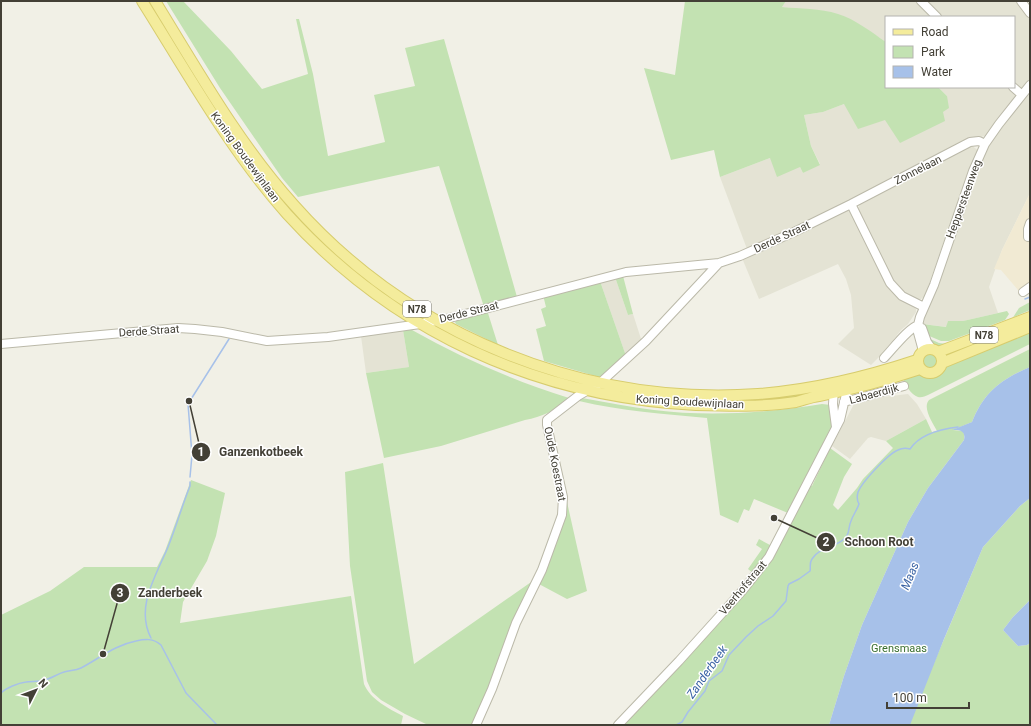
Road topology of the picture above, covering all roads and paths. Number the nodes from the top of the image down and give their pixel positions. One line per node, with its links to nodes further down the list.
1 (142, 1): 19 (main road, Koning Boudewijnlaan / N78)
2 (155, 1): 18 (main road, Koning Boudewijnlaan / N78)
3 (921, 1): 6 (street)
4 (1021, 1): 5 (street)
5 (1030, 14)
6 (936, 16)
7 (1030, 85): 9 (street, Heppersteenweg)
8 (1014, 88): 9 (street)
9 (1021, 94): 10 (street, Heppersteenweg)
10 (985, 144): 11 (street, Zonnelaan); 15 (street, Heppersteenweg)
11 (852, 204): 14 (street, Derde Straat); 15 (street)
12 (1030, 224): 13 (street)
13 (1028, 237)
14 (720, 263): 18 (street, Derde Straat); 28 (street, Oude Koestraat)
15 (924, 307): 21 (street, Heppersteenweg)
16 (1030, 312): 20 (street)
17 (1030, 317): 20 (main road, N78)
18 (436, 321): 19 (street, Derde Straat); 28 (main road, Koning Boudewijnlaan / N78)
19 (420, 324): 23 (street, Derde Straat); 32 (main road, Koning Boudewijnlaan / N78)
20 (1013, 324): 24 (main road, N78)
21 (919, 325): 24 (street); 25 (street)
22 (1030, 327): 26 (main road, N78)
23 (1, 344)
24 (931, 351): 26 (main road); 27 (main road)
25 (884, 358)
26 (942, 363): 27 (main road, N78)
27 (919, 365): 30 (main road, Koning Boudewijnlaan / N78); 31 (main road, Koning Boudewijnlaan / N78)
28 (600, 383): 30 (main road, Koning Boudewijnlaan / N78); 32 (street, Oude Koestraat)
29 (904, 386): 33 (street, Labaerdijk)
30 (834, 388): 31 (main road, Koning Boudewijnlaan / N78); 32 (main road, Koning Boudewijnlaan / N78); 34 (street)
31 (847, 390): 33 (street, Veerhofstraat)
32 (588, 391): 35 (street, Oude Koestraat)
33 (844, 402): 34 (street, Veerhofstraat)
34 (836, 427): 36 (street, Veerhofstraat)
35 (476, 725)
36 (618, 725)

